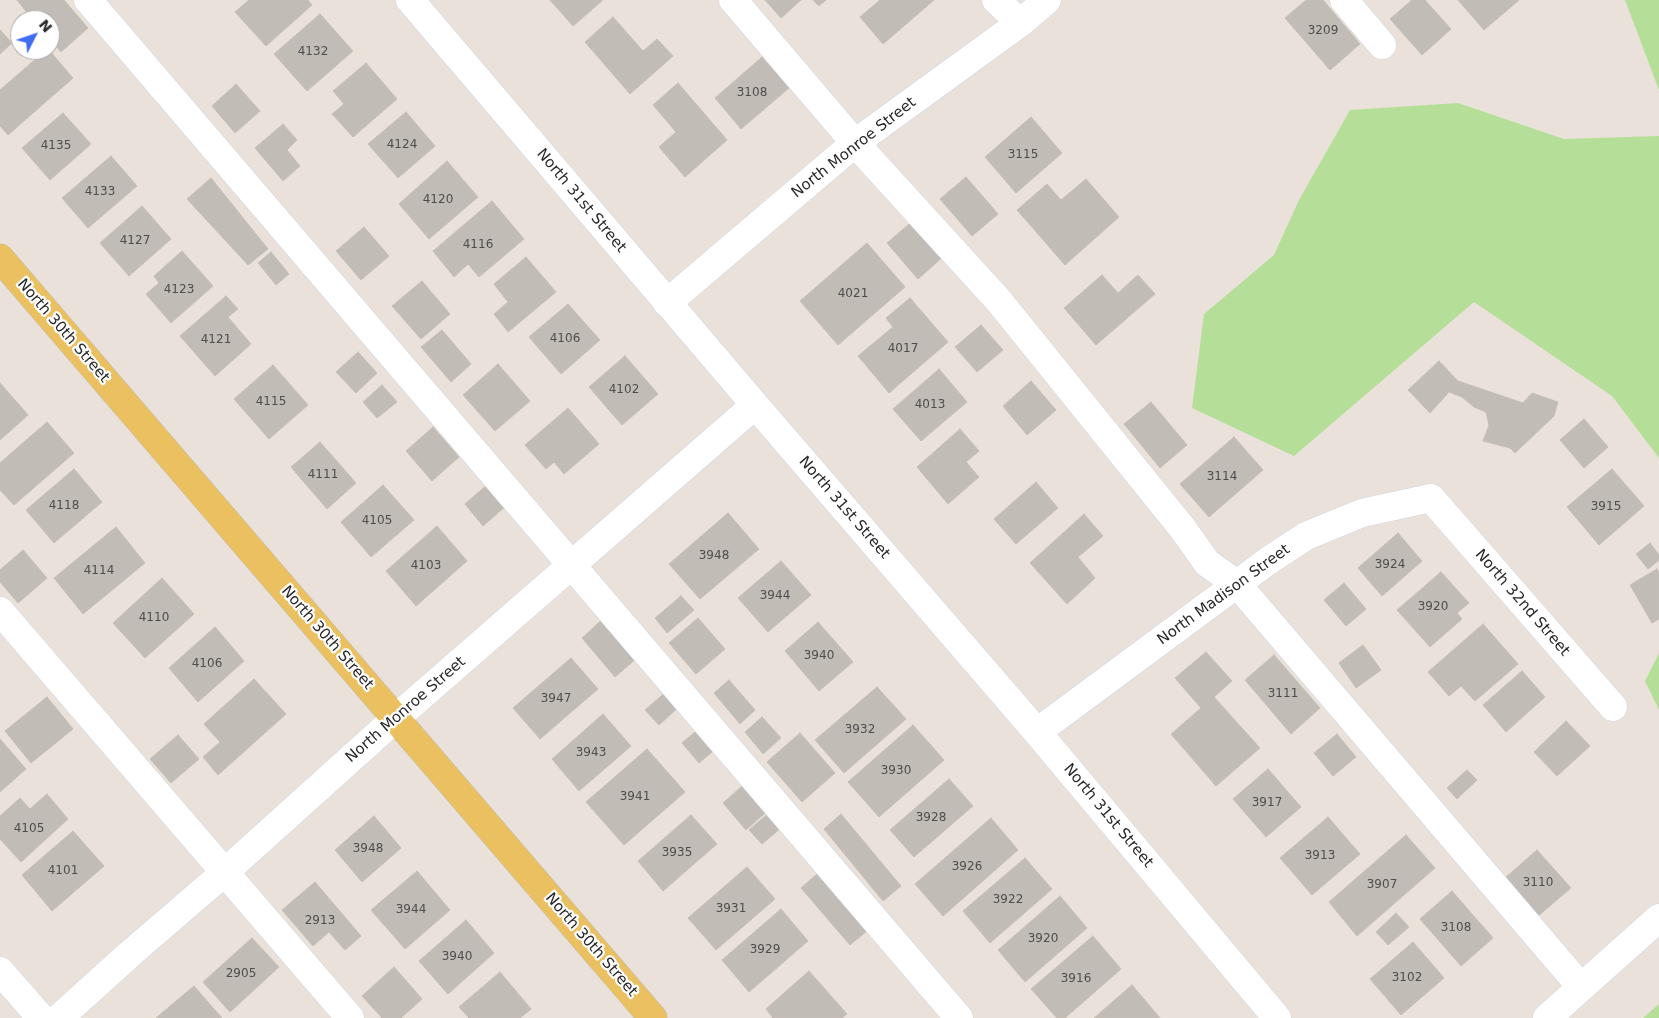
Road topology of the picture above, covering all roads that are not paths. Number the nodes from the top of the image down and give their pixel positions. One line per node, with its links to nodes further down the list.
1 (88, 0): 14 (street)
2 (410, 0): 11 (street, North 31st Street)
3 (733, 0): 9 (street)
4 (996, 0): 7 (street)
5 (1046, 0): 7 (street, North Monroe Street)
6 (1344, 0): 8 (street)
7 (1020, 23): 9 (street, North Monroe Street)
8 (1382, 45)
9 (855, 143): 11 (street, North Monroe Street); 15 (street)
10 (0, 258): 18 (main road, North 30th Street)
11 (668, 303): 12 (street, North 31st Street)
12 (755, 405): 14 (street, North Monroe Street); 19 (street, North 31st Street)
13 (1431, 498): 15 (street, North Madison Street); 17 (street, North 32nd Street)
14 (572, 565): 18 (street, North Monroe Street); 28 (street)
15 (1237, 584): 19 (street, North Madison Street); 23 (street)
16 (0, 611): 20 (street)
17 (1613, 707)
18 (396, 718): 20 (street, North Monroe Street); 27 (main road, North 30th Street)
19 (1038, 732): 29 (street, North 31st Street)
20 (225, 872): 25 (street, North Monroe Street); 26 (street)
21 (1659, 918): 23 (street)
22 (0, 971): 24 (street)
23 (1581, 988): 30 (street)
24 (30, 1013)
25 (59, 1018)
26 (350, 1018)
27 (653, 1018)
28 (959, 1018)
29 (1277, 1018)
30 (1546, 1018)

